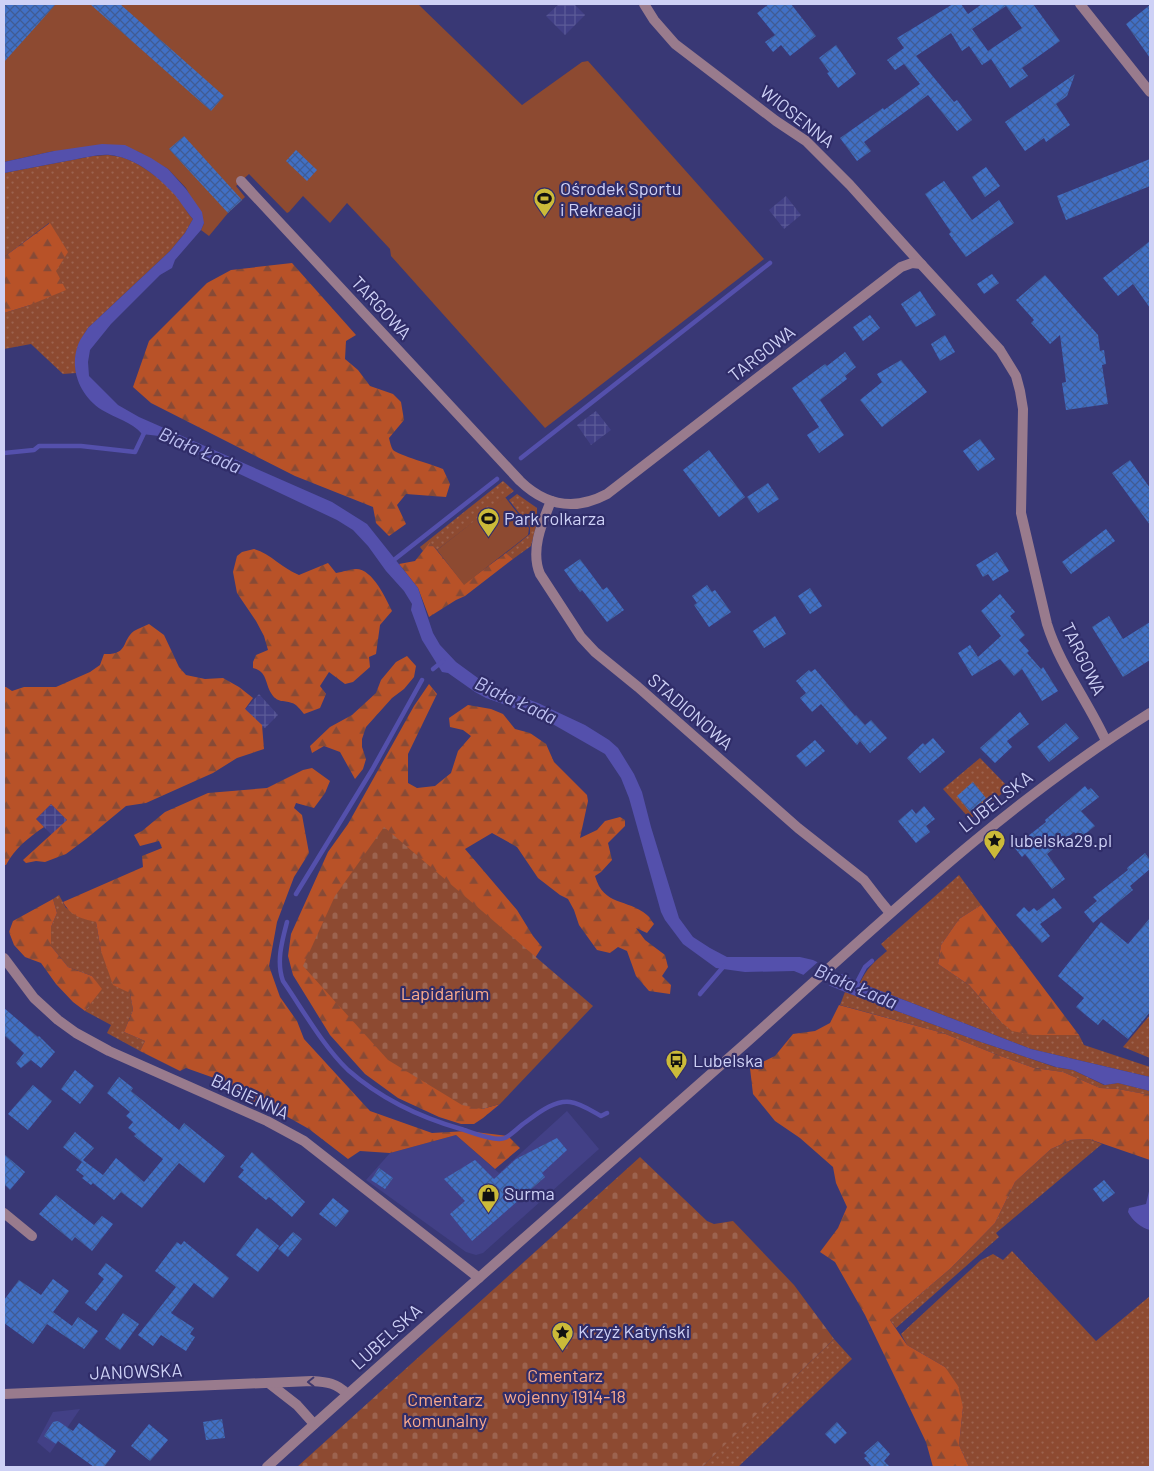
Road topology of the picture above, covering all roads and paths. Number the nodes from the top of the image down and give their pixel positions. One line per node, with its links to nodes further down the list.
1 (644, 4): 5 (street, WIOSENNA)
2 (1080, 4): 3 (street)
3 (1150, 92)
4 (241, 181): 6 (street, TARGOWA)
5 (922, 266): 6 (street, TARGOWA); 8 (street, TARGOWA)
6 (551, 500): 9 (street, STADIONOWA)
7 (1150, 712): 8 (street, LUBELSKA)
8 (1106, 741): 9 (street, LUBELSKA)
9 (890, 913): 13 (street, LUBELSKA)
10 (4, 958): 13 (street, BAGIENNA)
11 (4, 1213): 12 (street)
12 (32, 1236)
13 (479, 1278): 16 (street, LUBELSKA)
14 (270, 1384): 15 (street, JANOWSKA); 16 (street, JANOWSKA, one-way to 14); 17 (street)
15 (4, 1394)
16 (347, 1394): 17 (street, LUBELSKA)
17 (314, 1424): 18 (street, LUBELSKA)
18 (267, 1467)

